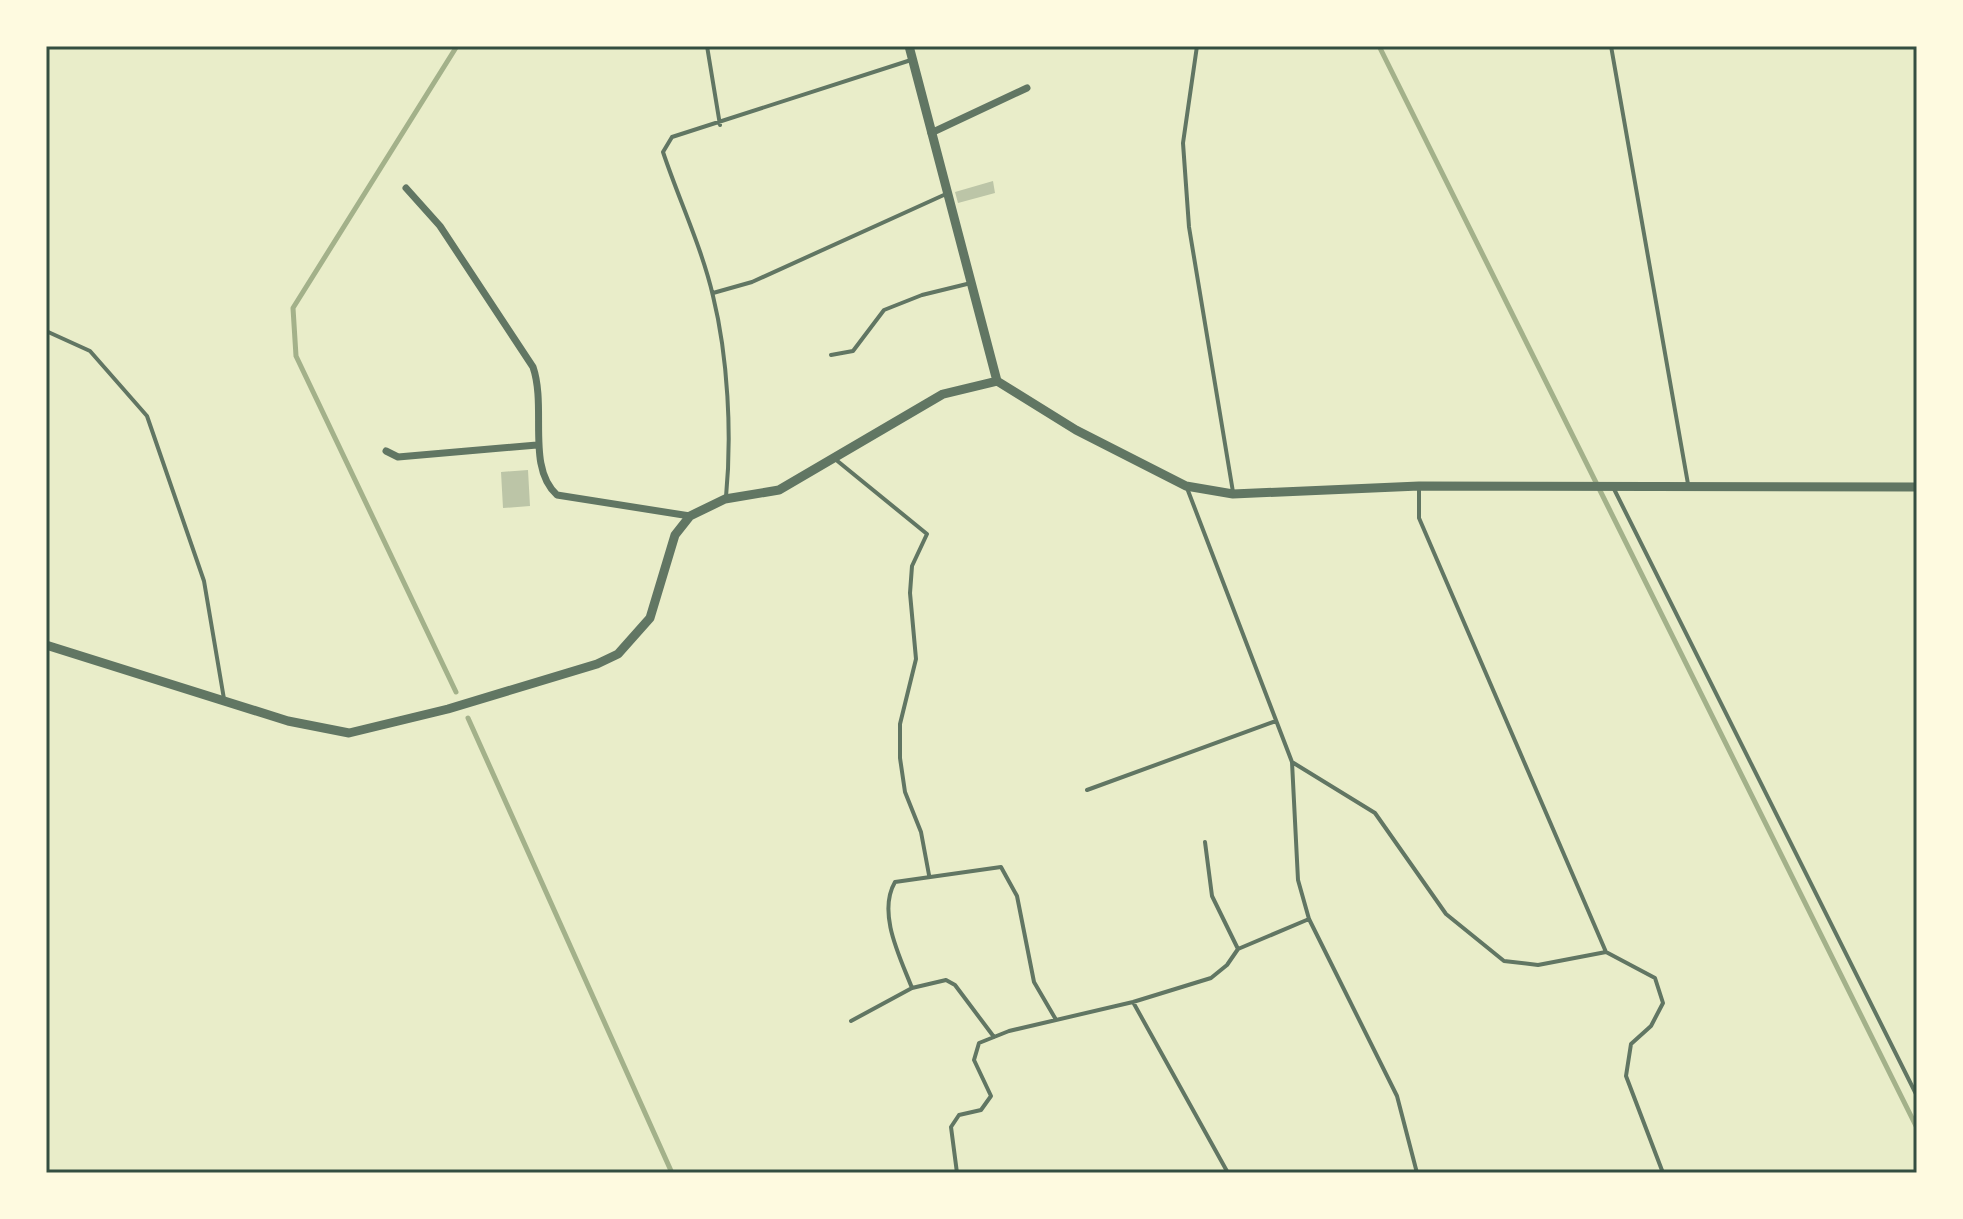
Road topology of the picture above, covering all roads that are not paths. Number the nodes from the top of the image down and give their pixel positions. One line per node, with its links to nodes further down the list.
1 (707, 46): 7 (lane)
2 (909, 46): 5 (street)
3 (1197, 46): 24 (lane)
4 (1611, 46): 19 (lane)
5 (912, 60): 7 (lane); 8 (street)
6 (1027, 88): 8 (street)
7 (720, 125): 12 (lane)
8 (931, 133): 10 (street)
9 (406, 188): 16 (street)
10 (946, 194): 11 (street); 12 (lane)
11 (973, 283): 14 (lane); 15 (street)
12 (713, 293): 25 (lane)
13 (46, 331): 28 (lane)
14 (831, 355)
15 (997, 381): 18 (street); 21 (street)
16 (537, 445): 17 (street); 26 (street)
17 (386, 451)
18 (833, 457): 25 (street); 33 (lane)
19 (1688, 484): 20 (street); 23 (street)
20 (1612, 485): 22 (street); 42 (lane)
21 (1186, 486): 24 (street); 29 (lane)
22 (1419, 486): 24 (street); 36 (lane)
23 (1917, 487)
24 (1233, 494)
25 (725, 499): 26 (street)
26 (690, 516): 28 (street)
27 (46, 645): 28 (street)
28 (224, 699)
29 (1277, 720): 30 (lane); 31 (lane)
30 (1292, 762): 34 (lane); 36 (lane)
31 (1087, 790)
32 (1205, 842): 35 (lane)
33 (929, 875): 37 (lane); 39 (lane)
34 (1309, 919): 35 (lane); 45 (lane)
35 (1238, 949): 38 (lane)
36 (1606, 952): 46 (lane)
37 (912, 988): 40 (lane); 41 (lane)
38 (1133, 1002): 39 (lane); 44 (lane)
39 (1055, 1018): 41 (lane)
40 (851, 1021)
41 (994, 1037): 43 (lane)
42 (1917, 1096)
43 (957, 1173)
44 (1228, 1173)
45 (1417, 1173)
46 (1663, 1173)

